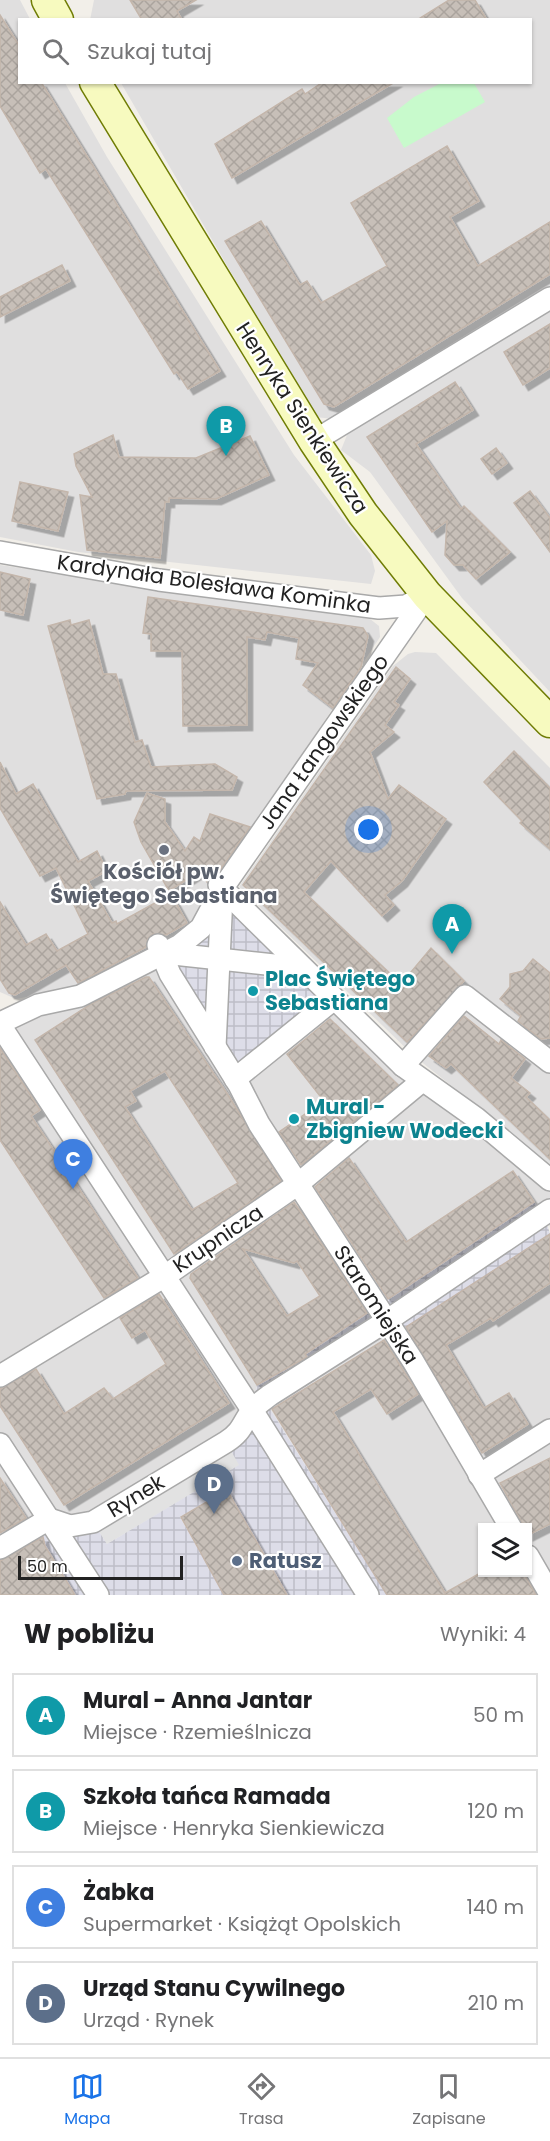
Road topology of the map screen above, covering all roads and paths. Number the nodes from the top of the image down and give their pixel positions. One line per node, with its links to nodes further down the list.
1 (96, 84): 3 (street, Henryka Sienkiewicza)
2 (550, 298): 3 (street)
3 (314, 441): 5 (street, Henryka Sienkiewicza)
4 (0, 552): 6 (street, Kardynała Bolesława Kominka)
5 (427, 595): 6 (street, Kardynała Bolesława Kominka); 7 (street, Henryka Sienkiewicza)
6 (402, 615): 8 (street, Jana Łangowskiego)
7 (550, 722)
8 (220, 887): 9 (street); 10 (street); 11 (street)
9 (160, 949): 10 (street); 13 (street); 14 (street)
10 (219, 959): 11 (street); 14 (street)
11 (303, 968): 12 (street)
12 (336, 1002): 16 (street); 18 (street)
13 (0, 1024): 22 (street)
14 (216, 1047): 18 (street)
15 (550, 1062): 16 (street)
16 (403, 1066): 17 (street)
17 (422, 1081): 19 (street); 20 (street, Krupnicza)
18 (237, 1082): 20 (street, Staromiejska)
19 (550, 1180)
20 (298, 1184): 22 (street, Krupnicza); 23 (street, Staromiejska)
21 (550, 1210): 23 (street)
22 (165, 1276): 24 (street, Krupnicza); 25 (street)
23 (388, 1320): 25 (street); 28 (street, Staromiejska)
24 (0, 1376)
25 (252, 1410): 29 (street, Rynek); 35 (street)
26 (550, 1430): 28 (street)
27 (0, 1444): 29 (street)
28 (479, 1475): 30 (street, Staromiejska)
29 (49, 1519): 31 (street); 34 (street)
30 (509, 1523)
31 (0, 1548)
32 (532, 1563): 33 (street)
33 (550, 1594)
34 (98, 1595)
35 (368, 1595)

